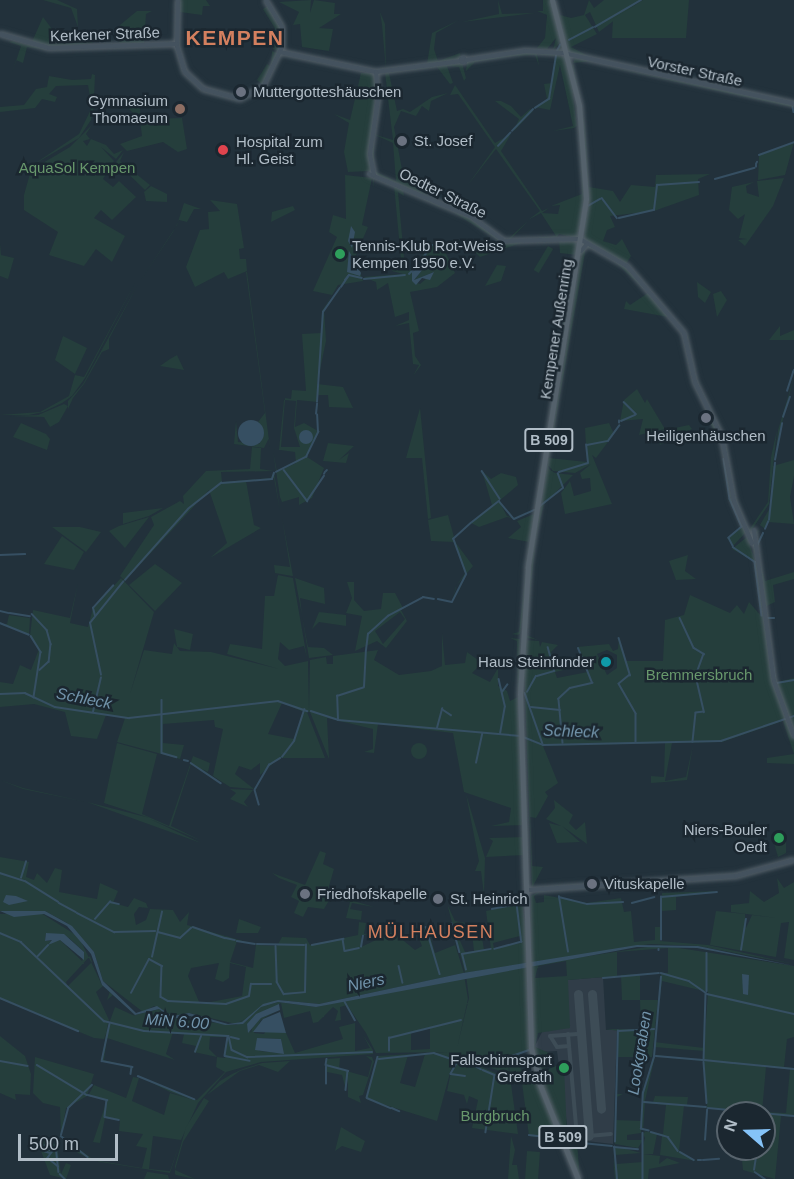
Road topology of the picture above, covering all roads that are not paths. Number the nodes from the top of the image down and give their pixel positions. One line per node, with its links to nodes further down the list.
1 (178, 0): 5 (main road)
2 (266, 0): 6 (main road)
3 (552, 0): 7 (main road, Kempener Außenring / B 509)
4 (0, 34): 5 (main road, Kerkener Straße)
5 (177, 44): 6 (main road)
6 (280, 52): 8 (main road, Vorster Straße)
7 (568, 55): 8 (main road, Vorster Straße); 9 (main road, Vorster Straße); 10 (main road, Kempener Außenring / B 509)
8 (376, 72): 10 (main road, Oedter Straße)
9 (794, 104)
10 (582, 241): 12 (main road, Oedter Straße); 15 (main road, Kempener Außenring / B 509)
11 (754, 530): 12 (main road)
12 (752, 543): 13 (main road, Oedter Straße)
13 (794, 736)
14 (794, 860): 15 (main road)
15 (531, 892): 16 (main road, B 509)
16 (578, 1179)

